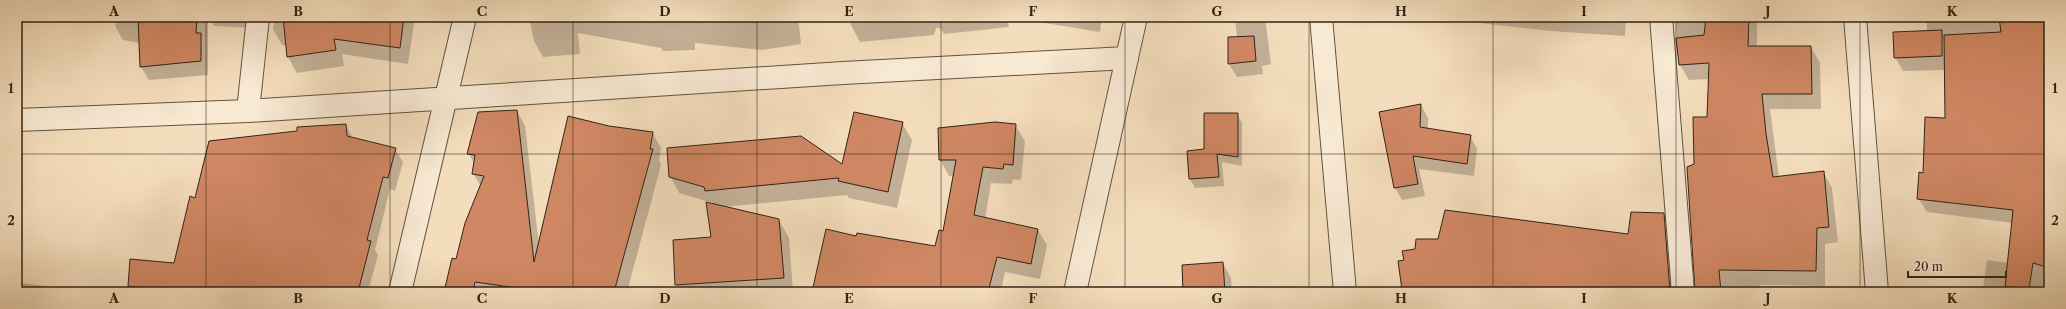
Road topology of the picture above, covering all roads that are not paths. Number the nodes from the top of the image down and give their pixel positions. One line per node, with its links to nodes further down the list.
1 (258, 17): 9 (street)
2 (465, 17): 8 (street)
3 (1136, 17): 7 (street)
4 (1321, 17): 13 (street)
5 (1661, 17): 14 (street)
6 (1855, 17): 15 (street)
7 (1127, 58): 8 (street); 12 (street)
8 (446, 99): 9 (street); 11 (street)
9 (248, 111): 10 (street)
10 (17, 120)
11 (400, 292)
12 (1075, 292)
13 (1345, 292)
14 (1683, 292)
15 (1878, 292)

